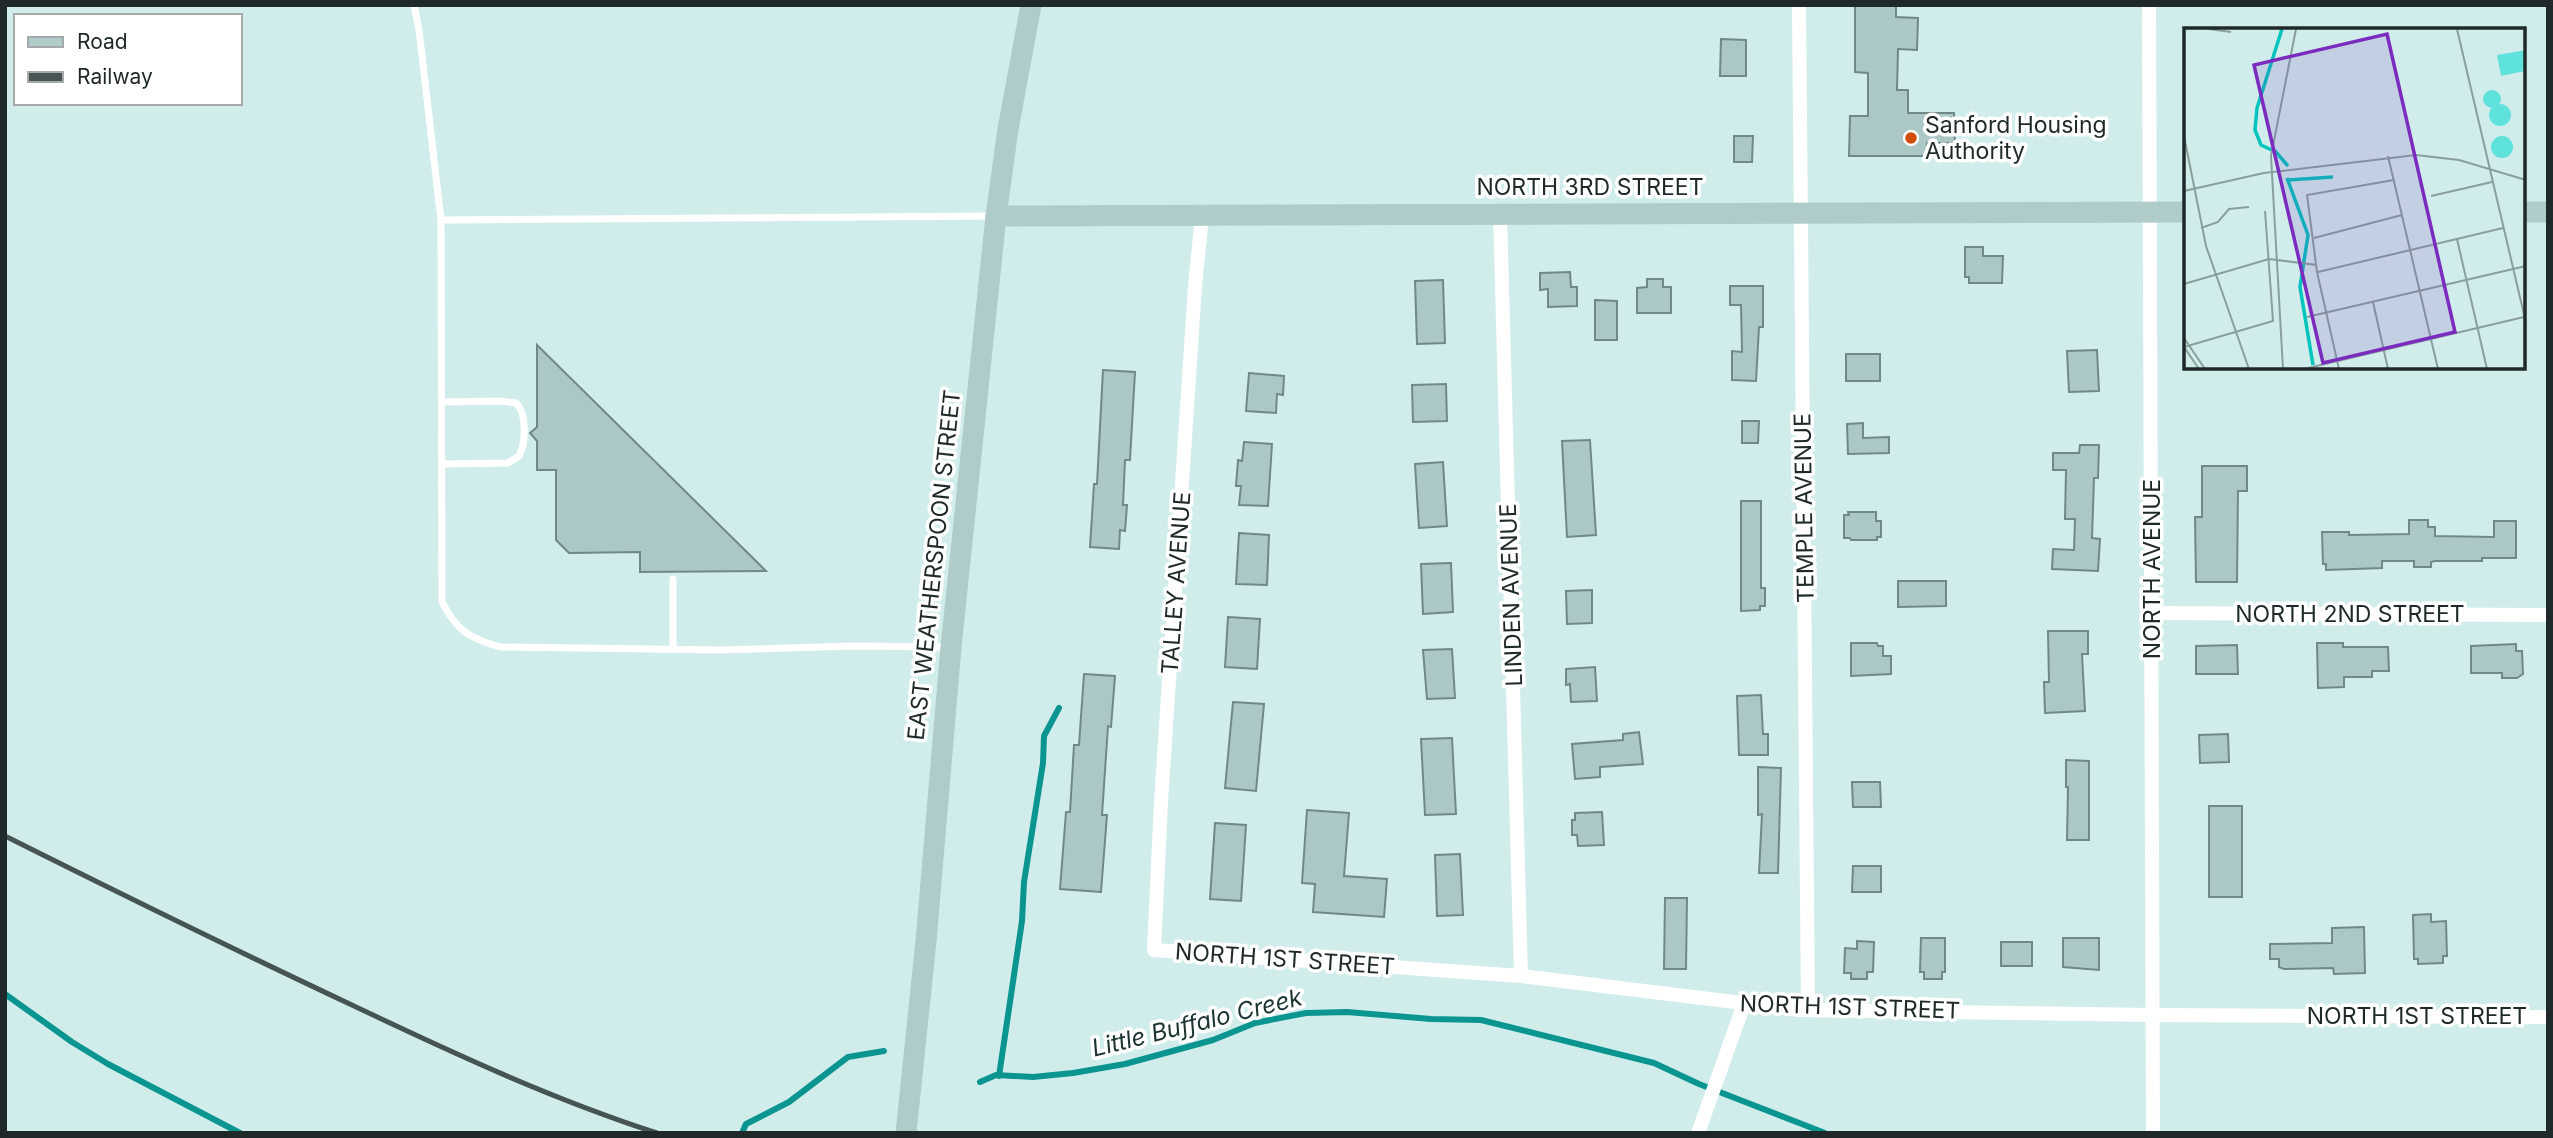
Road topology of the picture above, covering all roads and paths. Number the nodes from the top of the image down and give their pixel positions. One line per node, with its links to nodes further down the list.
1 (414, 5): 13 (lane)
2 (1031, 5): 11 (street, EAST WEATHERSPOON STREET)
3 (1799, 5): 5 (street, TEMPLE AVENUE)
4 (2149, 5): 6 (street, NORTH AVENUE)
5 (1801, 212): 6 (street, NORTH 3RD STREET); 10 (street, NORTH 3RD STREET); 24 (street, TEMPLE AVENUE)
6 (2150, 212): 7 (street, NORTH 3RD STREET); 17 (street, NORTH AVENUE)
7 (2184, 212)
8 (2525, 212): 9 (street)
9 (2548, 212)
10 (1500, 214): 12 (street, NORTH 3RD STREET); 22 (street, LINDEN AVENUE)
11 (996, 216): 12 (street, NORTH 3RD STREET); 13 (lane); 19 (street, EAST WEATHERSPOON STREET)
12 (1202, 216): 21 (street, TALLEY AVENUE)
13 (441, 220): 14 (lane)
14 (442, 402): 15 (lane); 15 (lane)
15 (442, 464): 20 (lane)
16 (673, 579): 20 (lane)
17 (2153, 613): 18 (street, NORTH 2ND STREET); 25 (street, NORTH AVENUE)
18 (2548, 615)
19 (951, 647): 20 (lane); 27 (street, EAST WEATHERSPOON STREET)
20 (673, 649)
21 (1154, 950): 22 (street, NORTH 1ST STREET)
22 (1521, 976): 23 (street, NORTH 1ST STREET)
23 (1744, 1004): 24 (street, NORTH 1ST STREET); 28 (street)
24 (1808, 1010): 25 (street, NORTH 1ST STREET)
25 (2153, 1015): 26 (street, NORTH 1ST STREET); 29 (street, NORTH AVENUE)
26 (2548, 1017)
27 (906, 1133)
28 (1698, 1133)
29 (2153, 1133)

